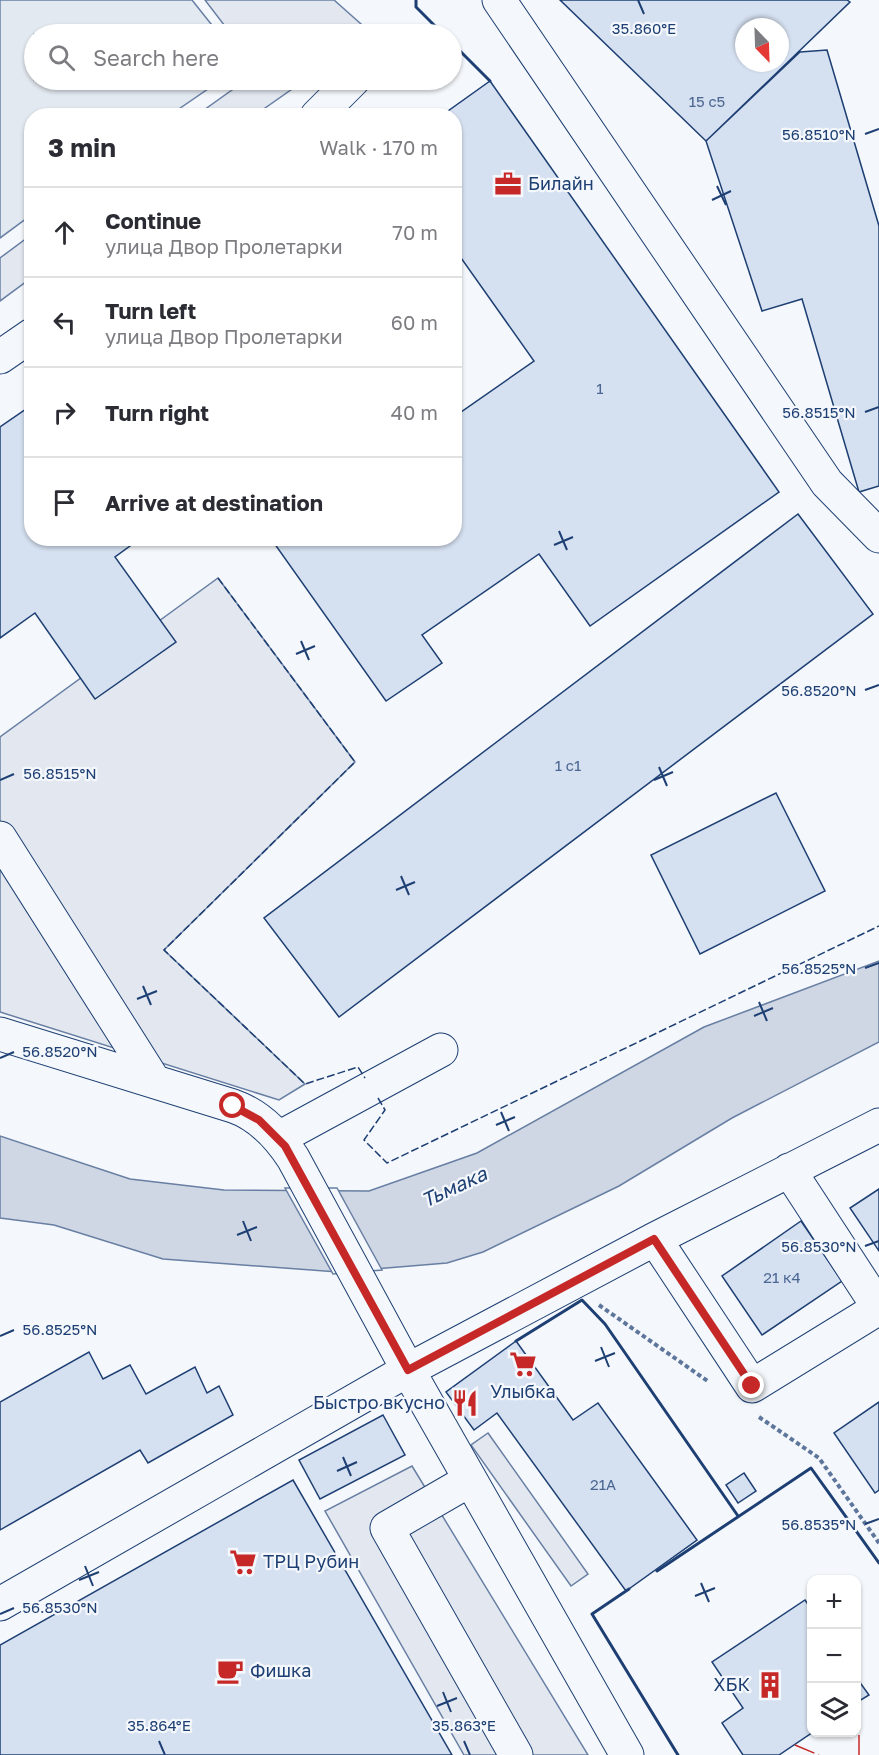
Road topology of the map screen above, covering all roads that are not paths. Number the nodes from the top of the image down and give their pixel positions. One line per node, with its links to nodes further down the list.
1 (499, 0): 6 (street)
2 (343, 90): 3 (street)
3 (325, 108)
4 (24, 340): 5 (street)
5 (0, 357)
6 (879, 536)
7 (0, 838): 10 (street)
8 (0, 1034): 10 (street)
9 (441, 1050): 12 (street)
10 (154, 1081): 12 (street)
11 (879, 1125): 13 (street)
12 (287, 1150): 16 (street)
13 (789, 1170): 14 (street); 15 (street)
14 (654, 1239): 15 (street); 16 (street)
15 (879, 1308)
16 (408, 1370): 17 (street); 18 (street)
17 (470, 1480): 19 (street); 20 (street)
18 (0, 1604)
19 (516, 1755)
20 (627, 1755)

